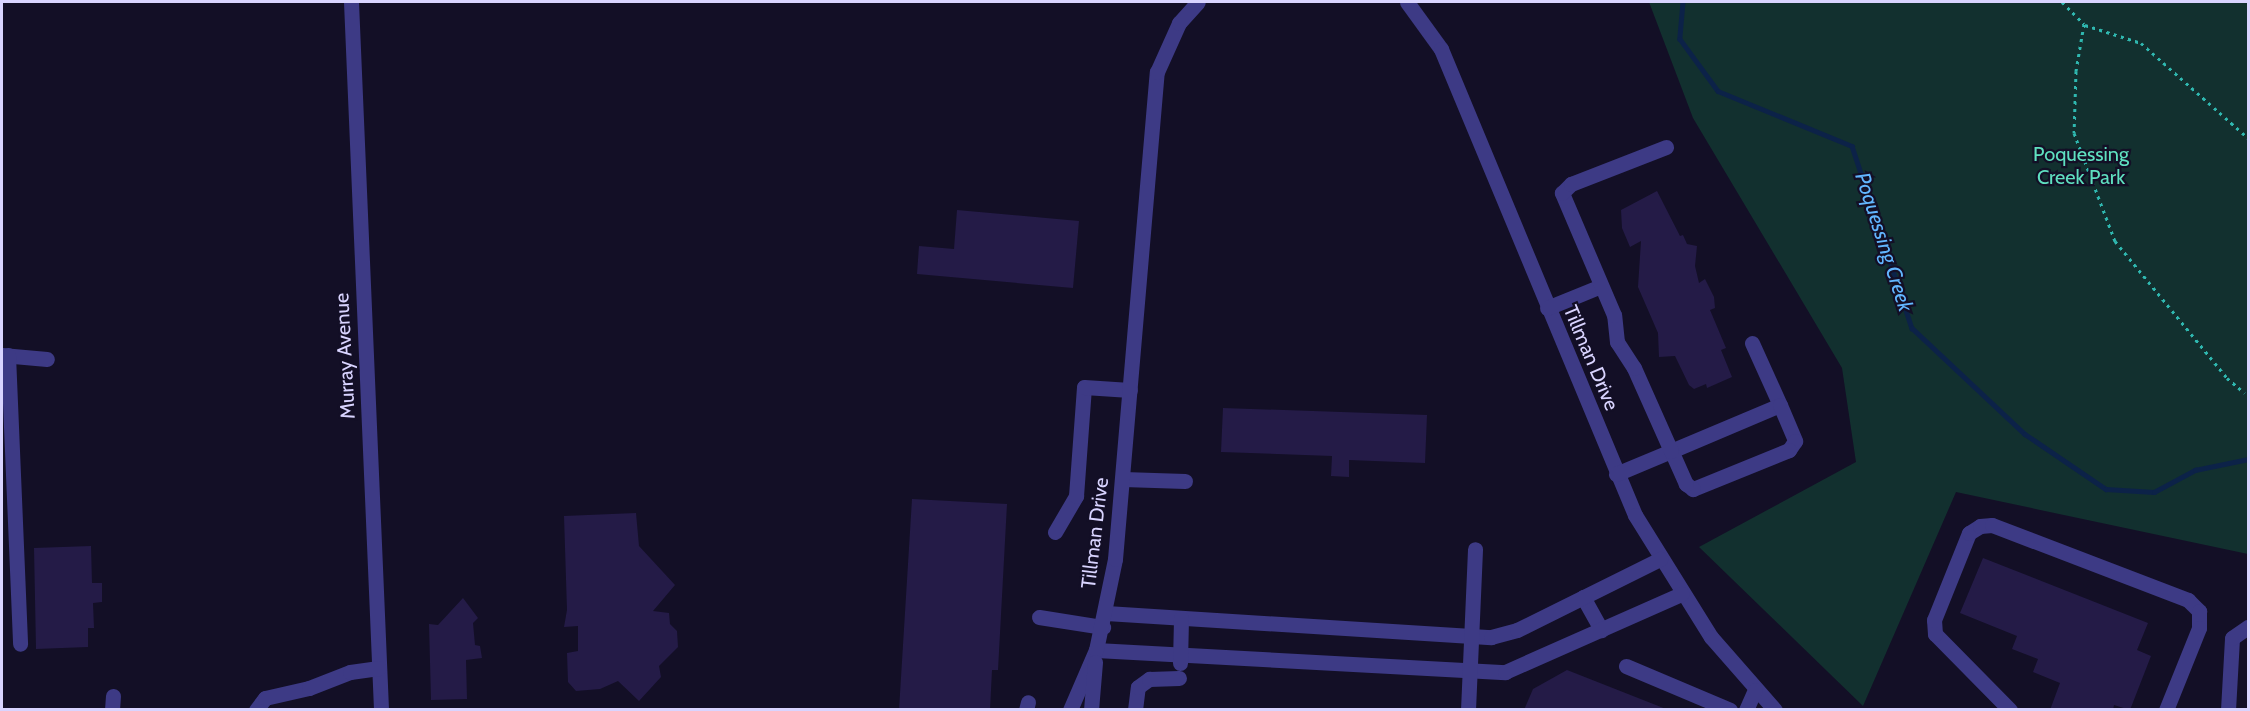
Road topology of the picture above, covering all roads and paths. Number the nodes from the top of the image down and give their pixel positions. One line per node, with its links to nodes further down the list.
1 (351, 2): 35 (street, Murray Avenue)
2 (1198, 2): 13 (street, Tillman Drive)
3 (1407, 2): 9 (street, Tillman Drive)
4 (2062, 2): 5 (path)
5 (2084, 24): 6 (path); 14 (path)
6 (2248, 138)
7 (1666, 147): 8 (street)
8 (1601, 286): 9 (street); 16 (street)
9 (1547, 308): 17 (street, Tillman Drive)
10 (1752, 344): 15 (street)
11 (5, 355): 12 (street); 31 (street)
12 (47, 359)
13 (1130, 390): 18 (street, Tillman Drive); 20 (street)
14 (2245, 393)
15 (1780, 405): 16 (street); 16 (street)
16 (1671, 451): 17 (street)
17 (1616, 474): 22 (street, Tillman Drive)
18 (1122, 479): 19 (street); 27 (street, Tillman Drive)
19 (1185, 481)
20 (1055, 532)
21 (1475, 549): 30 (street)
22 (1660, 560): 23 (street, Tillman Drive); 24 (street)
23 (1681, 594): 29 (street); 37 (street, Tillman Drive)
24 (1583, 597): 29 (street); 30 (street)
25 (1039, 617): 27 (street)
26 (1181, 618): 27 (street); 30 (street); 33 (street)
27 (1104, 620): 32 (street, Tillman Drive)
28 (2248, 627): 49 (street)
29 (1601, 630): 36 (street)
30 (1472, 638): 36 (street)
31 (20, 644)
32 (1096, 650): 33 (street); 40 (street, Tillman Drive); 41 (street, Tillman Drive)
33 (1180, 665): 36 (street); 42 (street)
34 (1626, 666): 44 (street)
35 (380, 668): 38 (street); 39 (street, Murray Avenue)
36 (1471, 671): 43 (street)
37 (1755, 690): 45 (street); 46 (street, Tillman Drive)
38 (256, 710)
39 (381, 710)
40 (1070, 710)
41 (1091, 710)
42 (1135, 710)
43 (1468, 710)
44 (1730, 710)
45 (1746, 710)
46 (1775, 710)
47 (2010, 710): 48 (street)
48 (2166, 710)
49 (2228, 710)

